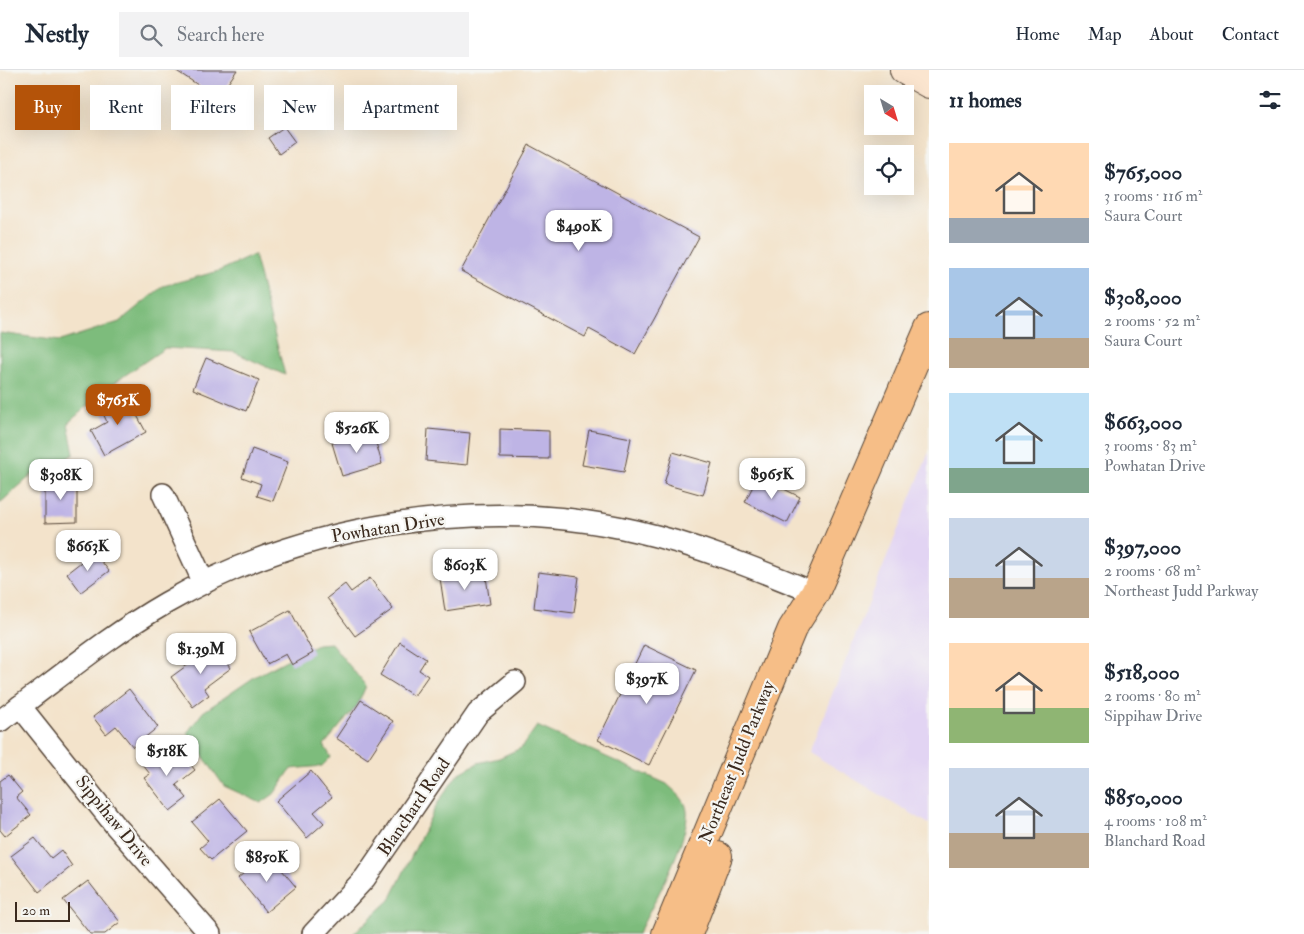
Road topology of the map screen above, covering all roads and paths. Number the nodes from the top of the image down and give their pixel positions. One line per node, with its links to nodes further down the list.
1 (904, 70): 2 (main road)
2 (929, 84)
3 (929, 328): 6 (highway, Northeast Judd Parkway)
4 (163, 494): 5 (street)
5 (204, 582): 6 (street, Powhatan Drive); 8 (street, Powhatan Drive)
6 (815, 593): 12 (highway, Northeast Judd Parkway); 13 (highway, Northeast Judd Parkway)
7 (515, 682): 11 (street, Blanchard Road)
8 (20, 706): 9 (street, Powhatan Drive); 10 (street, Sippihaw Drive)
9 (0, 721)
10 (210, 934)
11 (313, 934)
12 (666, 934)
13 (688, 934)

